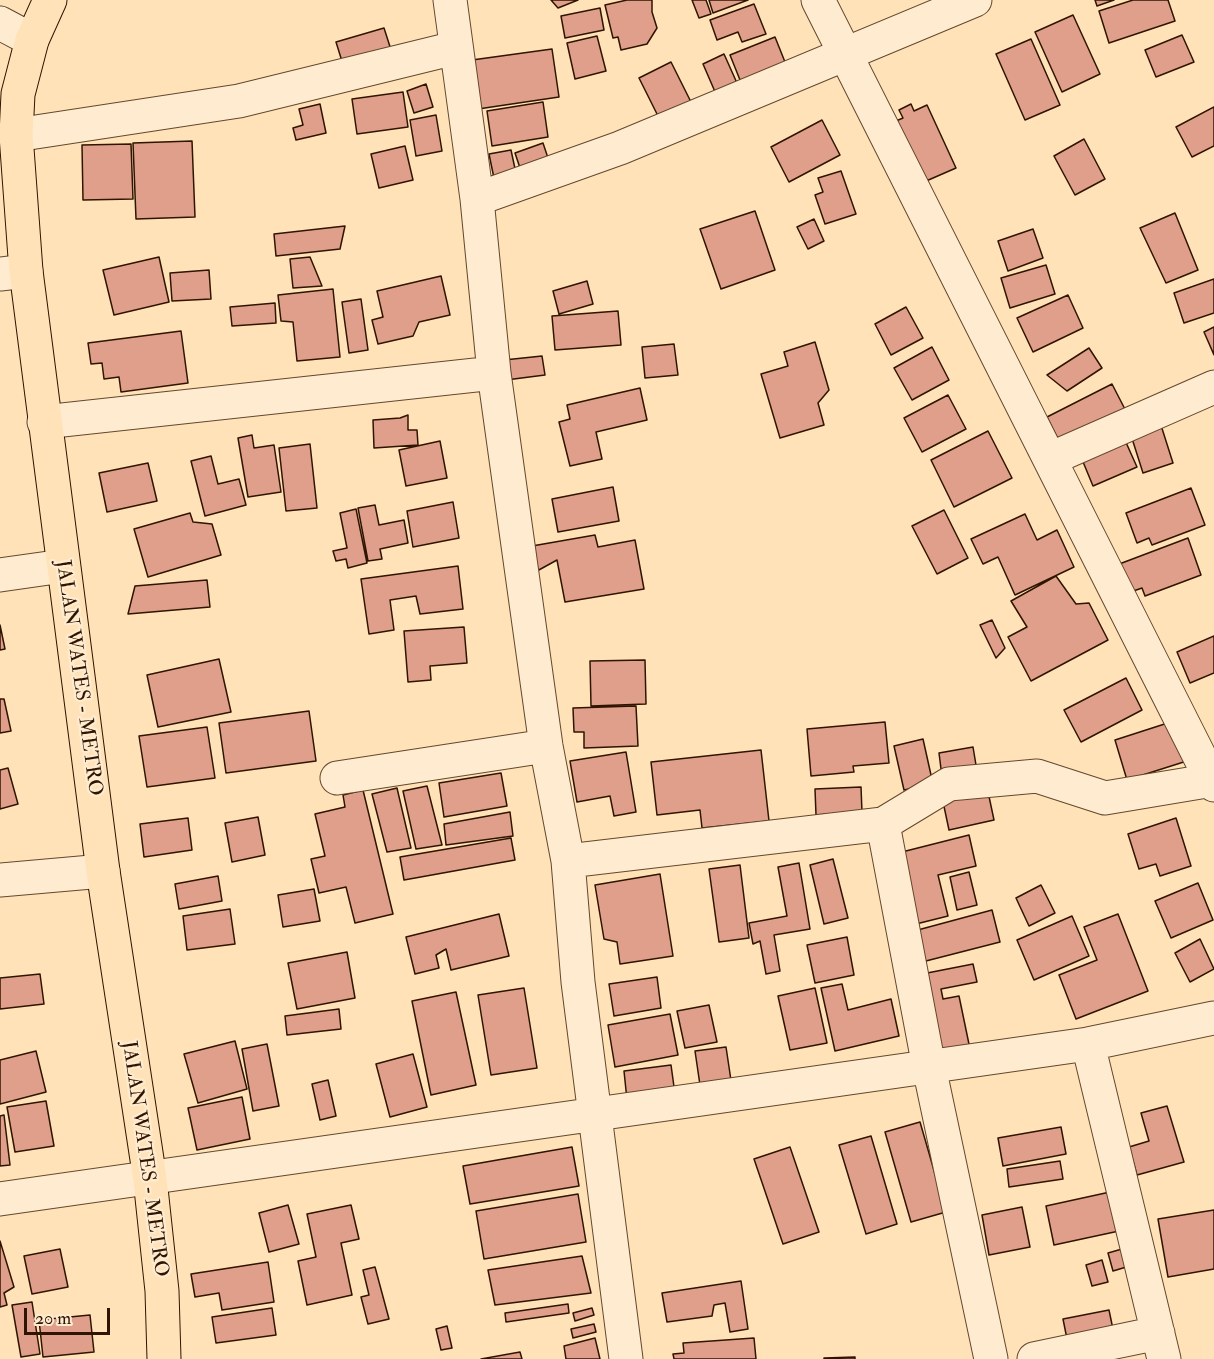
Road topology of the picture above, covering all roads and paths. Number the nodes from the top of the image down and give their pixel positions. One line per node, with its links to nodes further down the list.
1 (50, 0): 6 (main road, JALAN WATES - METRO)
2 (450, 0): 7 (street)
3 (818, 0): 8 (street)
4 (975, 0): 8 (street)
5 (0, 23): 6 (street)
6 (32, 40): 9 (main road, JALAN WATES - METRO)
7 (456, 48): 10 (street); 11 (street)
8 (846, 56): 11 (street); 16 (street)
9 (9, 94): 10 (main road, JALAN WATES - METRO)
10 (16, 135): 12 (main road, JALAN WATES - METRO)
11 (477, 199): 13 (street)
12 (13, 273): 15 (main road, JALAN WATES - METRO)
13 (494, 373): 15 (street); 19 (street)
14 (1214, 387): 16 (street)
15 (44, 422): 17 (main road, JALAN WATES - METRO)
16 (1050, 459): 21 (street)
17 (63, 566): 18 (street); 24 (main road, JALAN WATES - METRO)
18 (0, 575)
19 (546, 746): 20 (street); 23 (street)
20 (337, 778)
21 (1213, 783): 22 (street)
22 (883, 824): 23 (street); 28 (street)
23 (568, 861): 29 (street)
24 (103, 871): 25 (street); 30 (main road, JALAN WATES - METRO)
25 (0, 880)
26 (1214, 1018): 27 (street)
27 (1088, 1044): 28 (street); 32 (street)
28 (929, 1067): 29 (street); 35 (street)
29 (593, 1116): 30 (street); 34 (street)
30 (150, 1179): 31 (street); 33 (main road, JALAN WATES - METRO)
31 (0, 1199)
32 (1161, 1346): 36 (street)
33 (164, 1359)
34 (626, 1359)
35 (991, 1359)
36 (1034, 1359)

